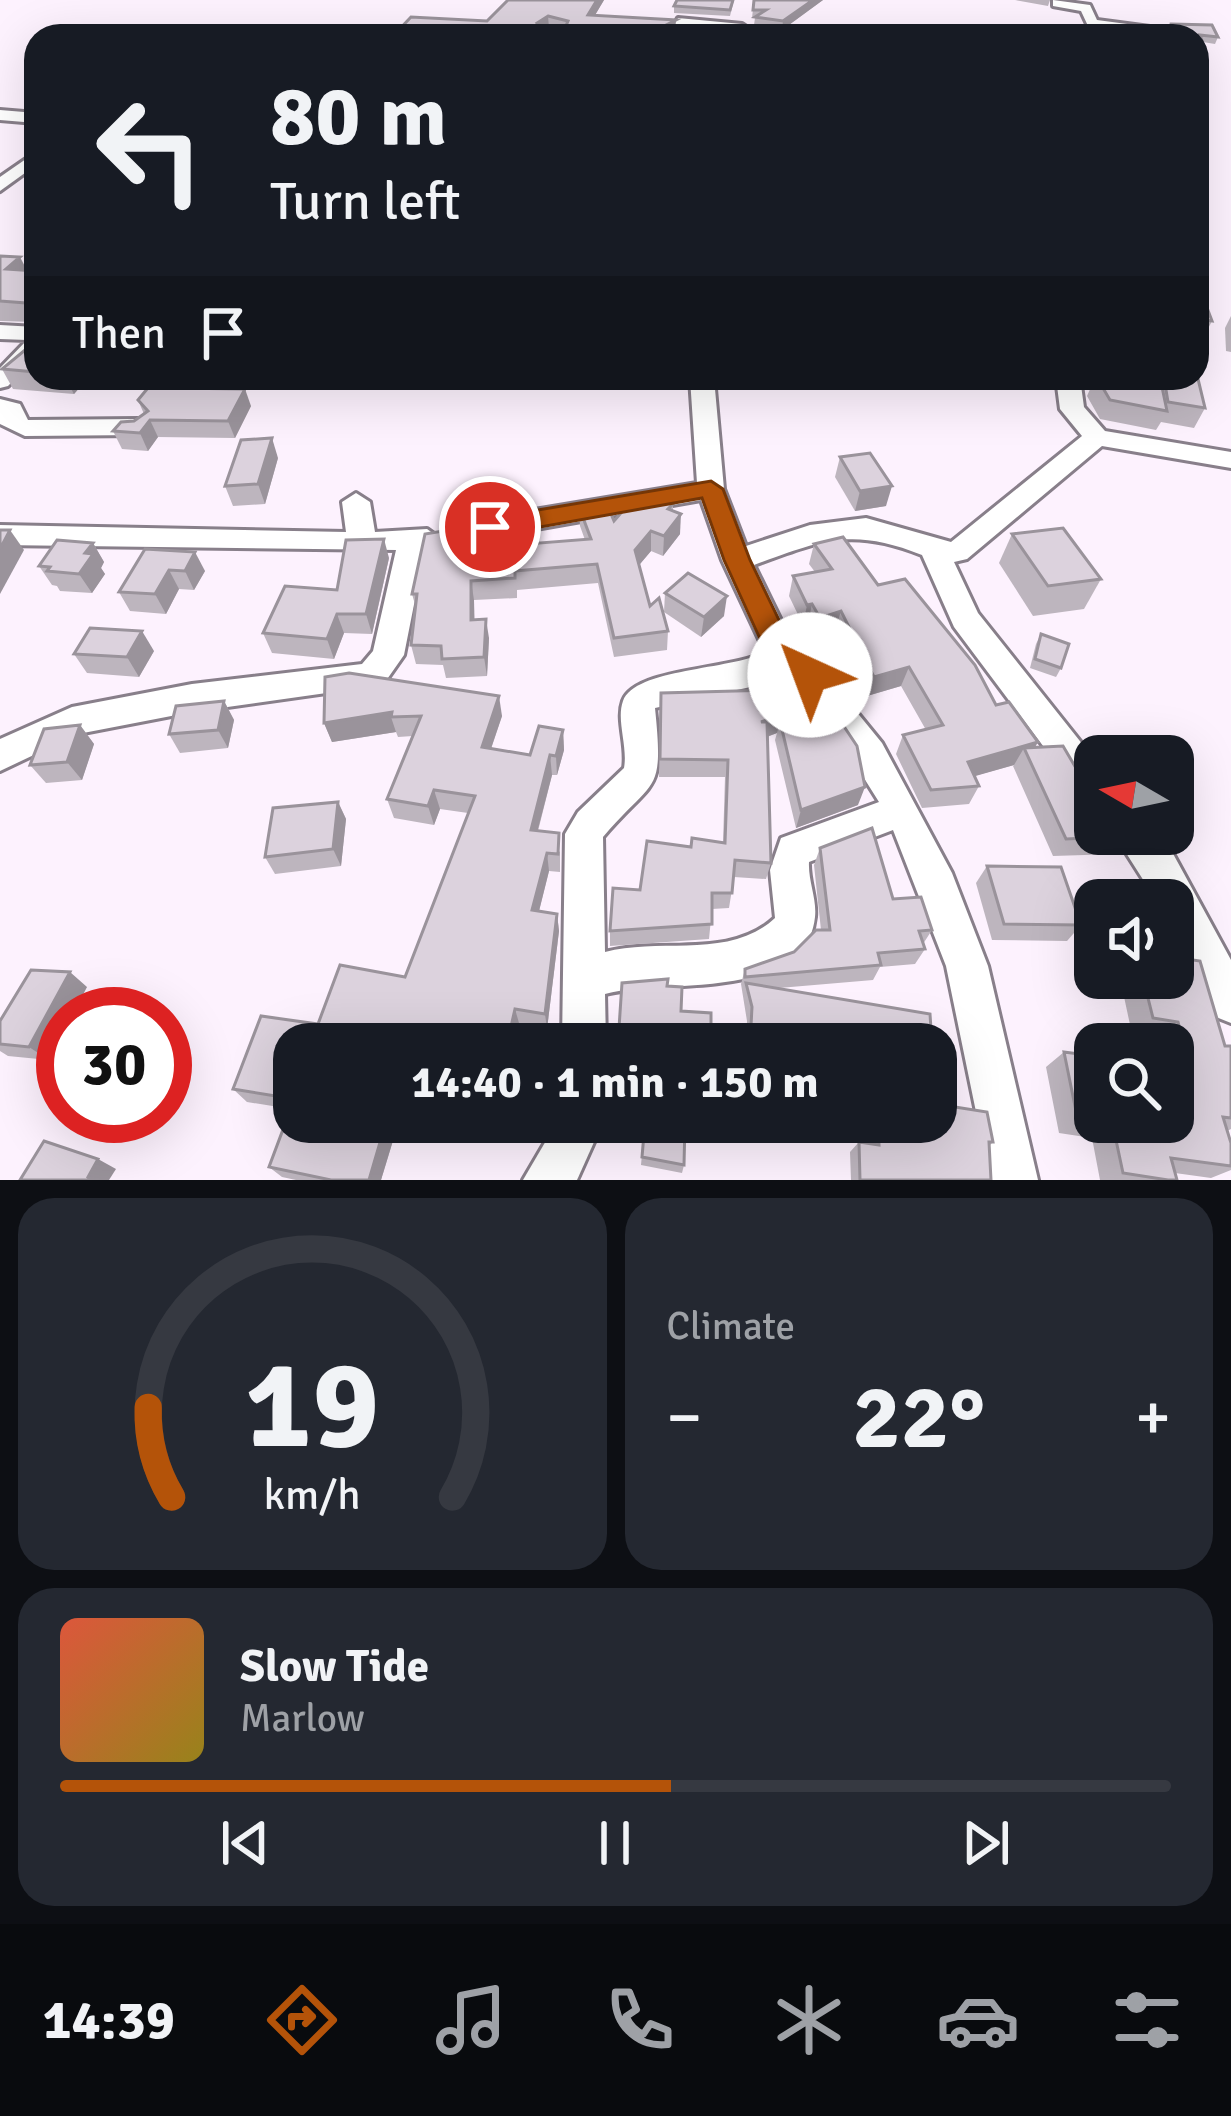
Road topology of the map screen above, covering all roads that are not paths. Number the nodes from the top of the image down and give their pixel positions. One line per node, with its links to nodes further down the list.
1 (1057, 3): 2 (street)
2 (1136, 24)
3 (24, 167): 4 (street)
4 (0, 186)
5 (24, 356): 6 (street)
6 (0, 381)
7 (704, 390): 13 (street)
8 (1070, 390): 11 (street)
9 (0, 406): 10 (street)
10 (140, 427)
11 (1097, 437): 12 (street); 18 (street)
12 (1231, 460)
13 (711, 489): 17 (street); 19 (street)
14 (356, 502): 16 (street)
15 (0, 535): 16 (street)
16 (367, 542): 17 (street)
17 (412, 542): 21 (street)
18 (934, 551): 19 (street); 22 (street)
19 (737, 560): 20 (street)
20 (783, 657): 23 (street); 25 (street)
21 (0, 756)
22 (1074, 761)
23 (900, 811): 25 (street); 30 (street)
24 (1150, 855): 26 (street)
25 (581, 981): 27 (street)
26 (1231, 1002)
27 (583, 1023)
28 (571, 1143): 29 (street)
29 (547, 1180)
30 (1014, 1180)

